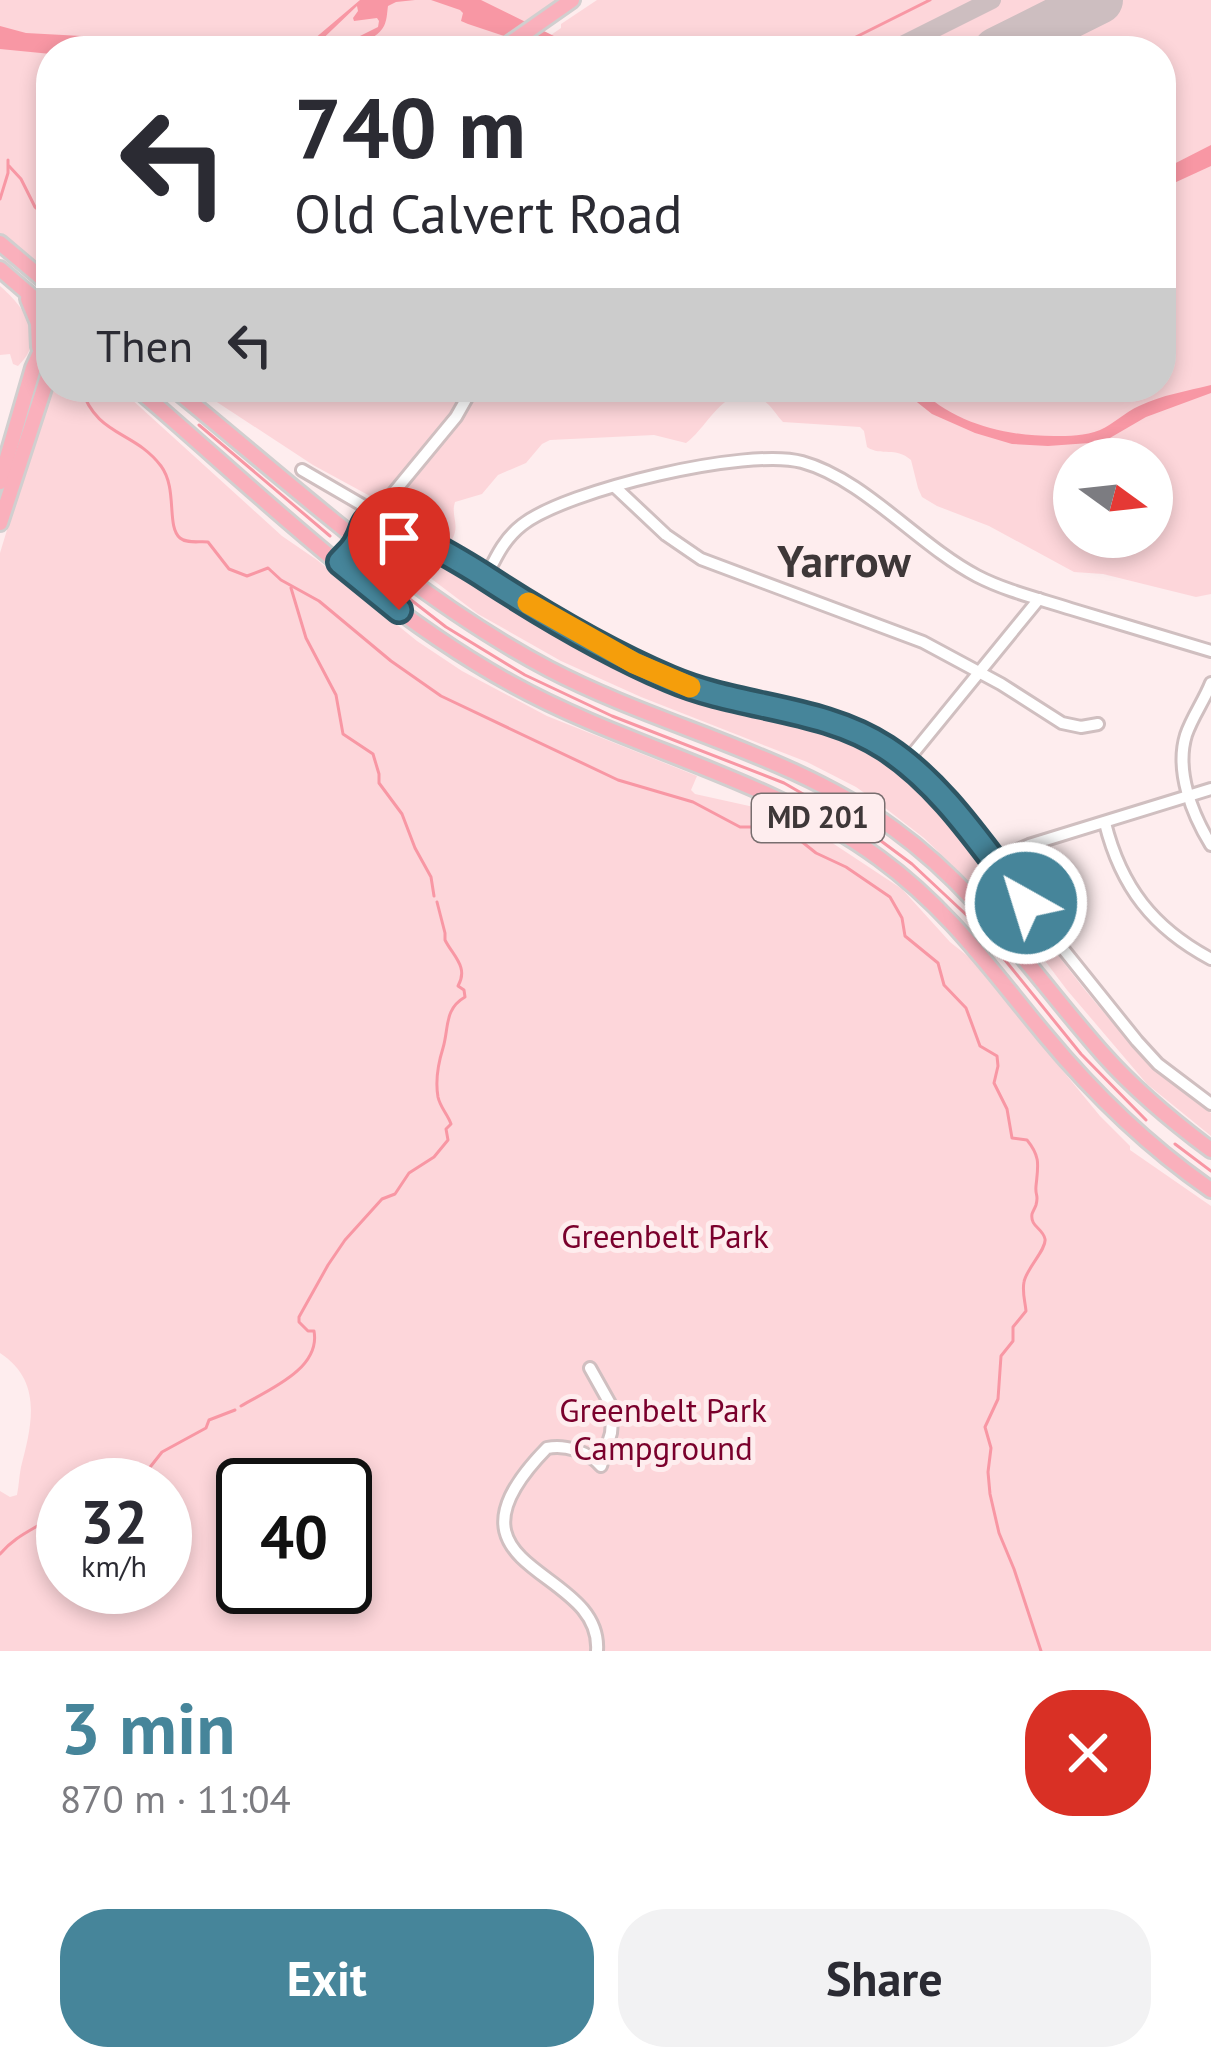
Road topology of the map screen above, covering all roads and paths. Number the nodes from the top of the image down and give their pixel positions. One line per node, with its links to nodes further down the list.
1 (572, 0): 2 (main road)
2 (522, 36)
3 (0, 243): 5 (main road)
4 (0, 269): 6 (main road)
5 (36, 273)
6 (24, 290): 7 (main road); 8 (main road)
7 (36, 301)
8 (36, 315)
9 (36, 362): 15 (main road)
10 (40, 402): 18 (main road)
11 (153, 402): 20 (main road, MD 201)
12 (190, 402): 19 (main road, MD 201)
13 (464, 402): 17 (street)
14 (302, 470): 17 (street)
15 (0, 482)
16 (615, 487): 21 (street); 22 (street); 24 (street)
17 (376, 514): 19 (street); 21 (street)
18 (0, 523)
19 (359, 539): 20 (street); 35 (main road, MD 201)
20 (340, 562): 36 (main road, MD 201)
21 (487, 578): 27 (street)
22 (1039, 599): 23 (street); 24 (street)
23 (1211, 651)
24 (978, 674): 26 (street); 27 (street)
25 (1211, 683): 29 (street)
26 (1098, 724)
27 (906, 762): 32 (street)
28 (1211, 789): 29 (street)
29 (1188, 796): 30 (street); 31 (street)
30 (1105, 824): 32 (street); 33 (street)
31 (1211, 845)
32 (992, 861): 34 (street)
33 (1211, 959)
34 (1211, 1104)
35 (1211, 1150)
36 (1211, 1190)
37 (590, 1368): 38 (street)
38 (597, 1651)

